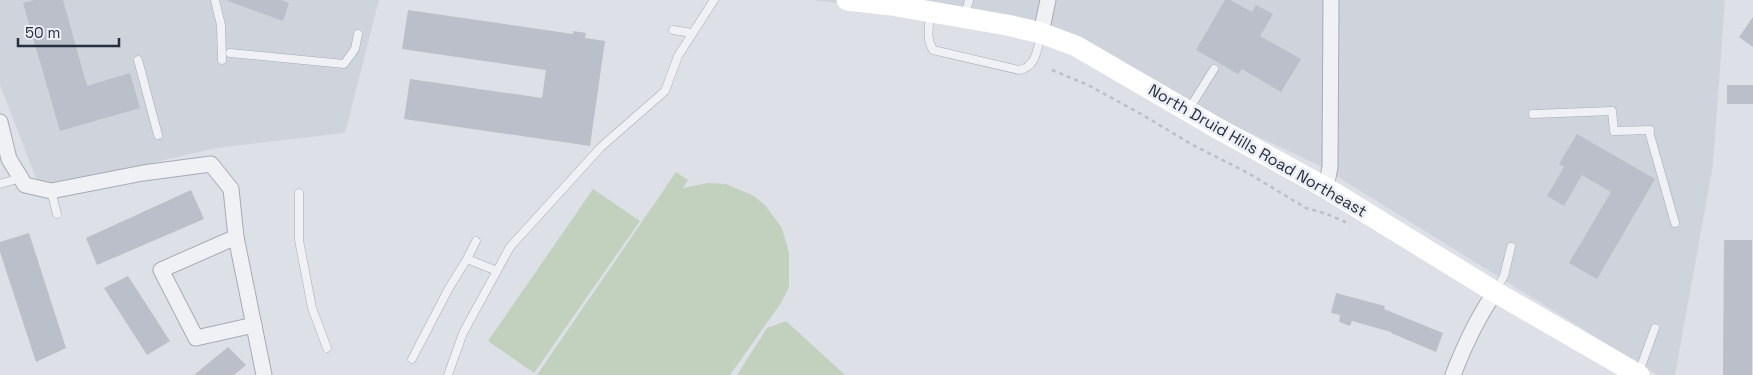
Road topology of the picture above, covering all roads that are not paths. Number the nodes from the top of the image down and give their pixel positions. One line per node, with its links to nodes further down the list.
1 (215, 0): 15 (lane)
2 (714, 0): 10 (lane)
3 (847, 0): 6 (main road, North Druid Hills Road Northeast)
4 (1048, 0): 11 (street)
5 (1331, 0): 23 (street)
6 (891, 3): 8 (main road, North Druid Hills Road Northeast)
7 (966, 9): 8 (main road, North Druid Hills Road Northeast); 11 (main road, North Druid Hills Road Northeast)
8 (930, 12): 11 (lane)
9 (673, 30): 10 (lane)
10 (692, 33): 32 (lane)
11 (1041, 33): 17 (main road, North Druid Hills Road Northeast)
12 (358, 34): 13 (lane)
13 (230, 53)
14 (138, 60): 20 (lane)
15 (222, 60)
16 (1214, 69): 17 (lane)
17 (1188, 111): 23 (main road, North Druid Hills Road Northeast)
18 (1533, 114): 27 (lane)
19 (0, 122): 21 (street)
20 (158, 135)
21 (21, 178): 22 (lane); 24 (street)
22 (0, 184)
23 (1326, 188): 33 (main road, North Druid Hills Road Northeast)
24 (50, 191): 26 (lane); 28 (street)
25 (299, 193): 36 (lane)
26 (57, 214)
27 (1675, 223)
28 (236, 237): 34 (street); 34 (street)
29 (476, 240): 31 (lane)
30 (1512, 247): 33 (lane)
31 (467, 259): 32 (lane); 37 (lane)
32 (497, 271): 39 (lane)
33 (1495, 292): 40 (street); 41 (main road, North Druid Hills Road Northeast)
34 (254, 325): 38 (street)
35 (1655, 328): 41 (lane)
36 (327, 348)
37 (412, 359)
38 (264, 375)
39 (448, 375)
40 (1453, 375)
41 (1639, 375)

